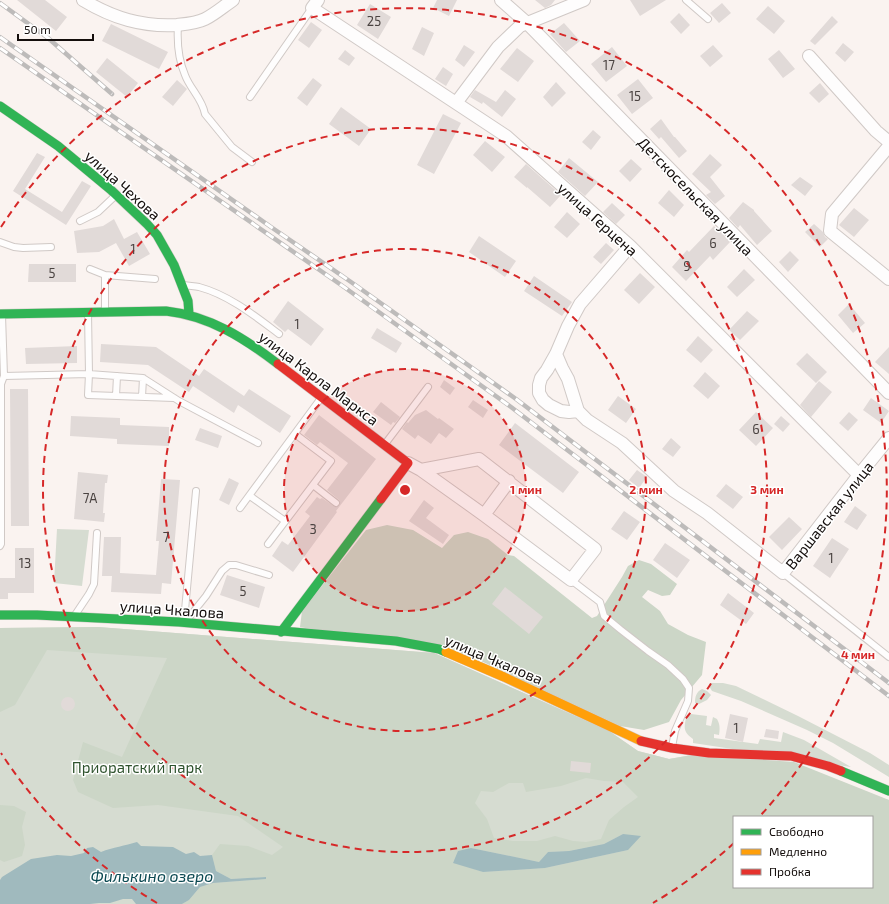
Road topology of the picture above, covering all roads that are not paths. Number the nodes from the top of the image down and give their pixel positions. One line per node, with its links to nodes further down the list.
1 (83, 0): 9 (street)
2 (233, 0): 9 (street)
3 (501, 0): 8 (street, Детскосельская улица)
4 (584, 0): 8 (street)
5 (686, 0): 7 (lane)
6 (315, 4): 11 (lane); 12 (street, улица Герцена)
7 (708, 19)
8 (527, 23): 12 (street); 41 (street, Детскосельская улица)
9 (178, 24): 16 (lane)
10 (809, 56): 14 (street)
11 (250, 97)
12 (456, 103): 20 (street, улица Герцена)
13 (0, 106): 17 (street, улица Чехова)
14 (889, 142)
15 (889, 146): 25 (street)
16 (252, 162)
17 (116, 195): 18 (lane); 26 (street, улица Чехова)
18 (80, 222)
19 (0, 242): 21 (lane)
20 (630, 246): 32 (street); 53 (street, улица Герцена)
21 (51, 247)
22 (90, 269): 23 (lane)
23 (105, 275): 24 (lane); 27 (lane)
24 (155, 278)
25 (889, 279)
26 (182, 285): 30 (street, улица Чехова); 31 (lane)
27 (105, 311): 28 (street, улица Карла Маркса); 30 (street, улица Карла Маркса)
28 (88, 312): 29 (street, улица Карла Маркса); 35 (lane)
29 (1, 314): 36 (lane)
30 (189, 314): 43 (street, улица Карла Маркса)
31 (279, 334)
32 (556, 354): 33 (street); 34 (street)
33 (562, 368): 34 (street); 46 (street)
34 (547, 370): 46 (street)
35 (89, 374): 36 (lane); 37 (lane); 42 (lane)
36 (4, 376): 39 (lane)
37 (117, 376): 38 (lane); 42 (lane)
38 (143, 378): 44 (lane); 45 (lane)
39 (0, 384): 60 (lane)
40 (428, 387): 50 (lane)
41 (889, 393)
42 (116, 396): 44 (lane)
43 (322, 396): 47 (lane); 50 (street, улица Карла Маркса)
44 (142, 397): 45 (lane)
45 (174, 398): 49 (lane)
46 (578, 412): 66 (street)
47 (295, 434): 55 (lane); 57 (lane)
48 (889, 438): 53 (street, Варшавская улица)
49 (258, 443)
50 (384, 445): 51 (street, улица Карла Маркса)
51 (408, 463): 52 (street); 72 (street)
52 (421, 470): 54 (street); 61 (street)
53 (859, 474): 66 (street, Варшавская улица)
54 (509, 481): 61 (street); 68 (street)
55 (313, 485): 58 (lane); 62 (lane)
56 (196, 491): 71 (lane)
57 (250, 496): 59 (lane); 62 (lane)
58 (336, 503)
59 (240, 508)
60 (0, 513): 65 (lane)
61 (484, 515): 68 (street)
62 (285, 521): 64 (lane)
63 (98, 533): 70 (lane)
64 (268, 544)
65 (0, 546)
66 (784, 573): 73 (lane)
67 (269, 575): 71 (lane)
68 (571, 580): 74 (lane)
69 (0, 615): 70 (street, улица Чкалова)
70 (74, 616): 71 (street, улица Чкалова)
71 (184, 623): 72 (street, улица Чкалова)
72 (281, 632): 74 (street, улица Чкалова)
73 (889, 657)
74 (672, 748): 75 (street, улица Чкалова)
75 (889, 791)

